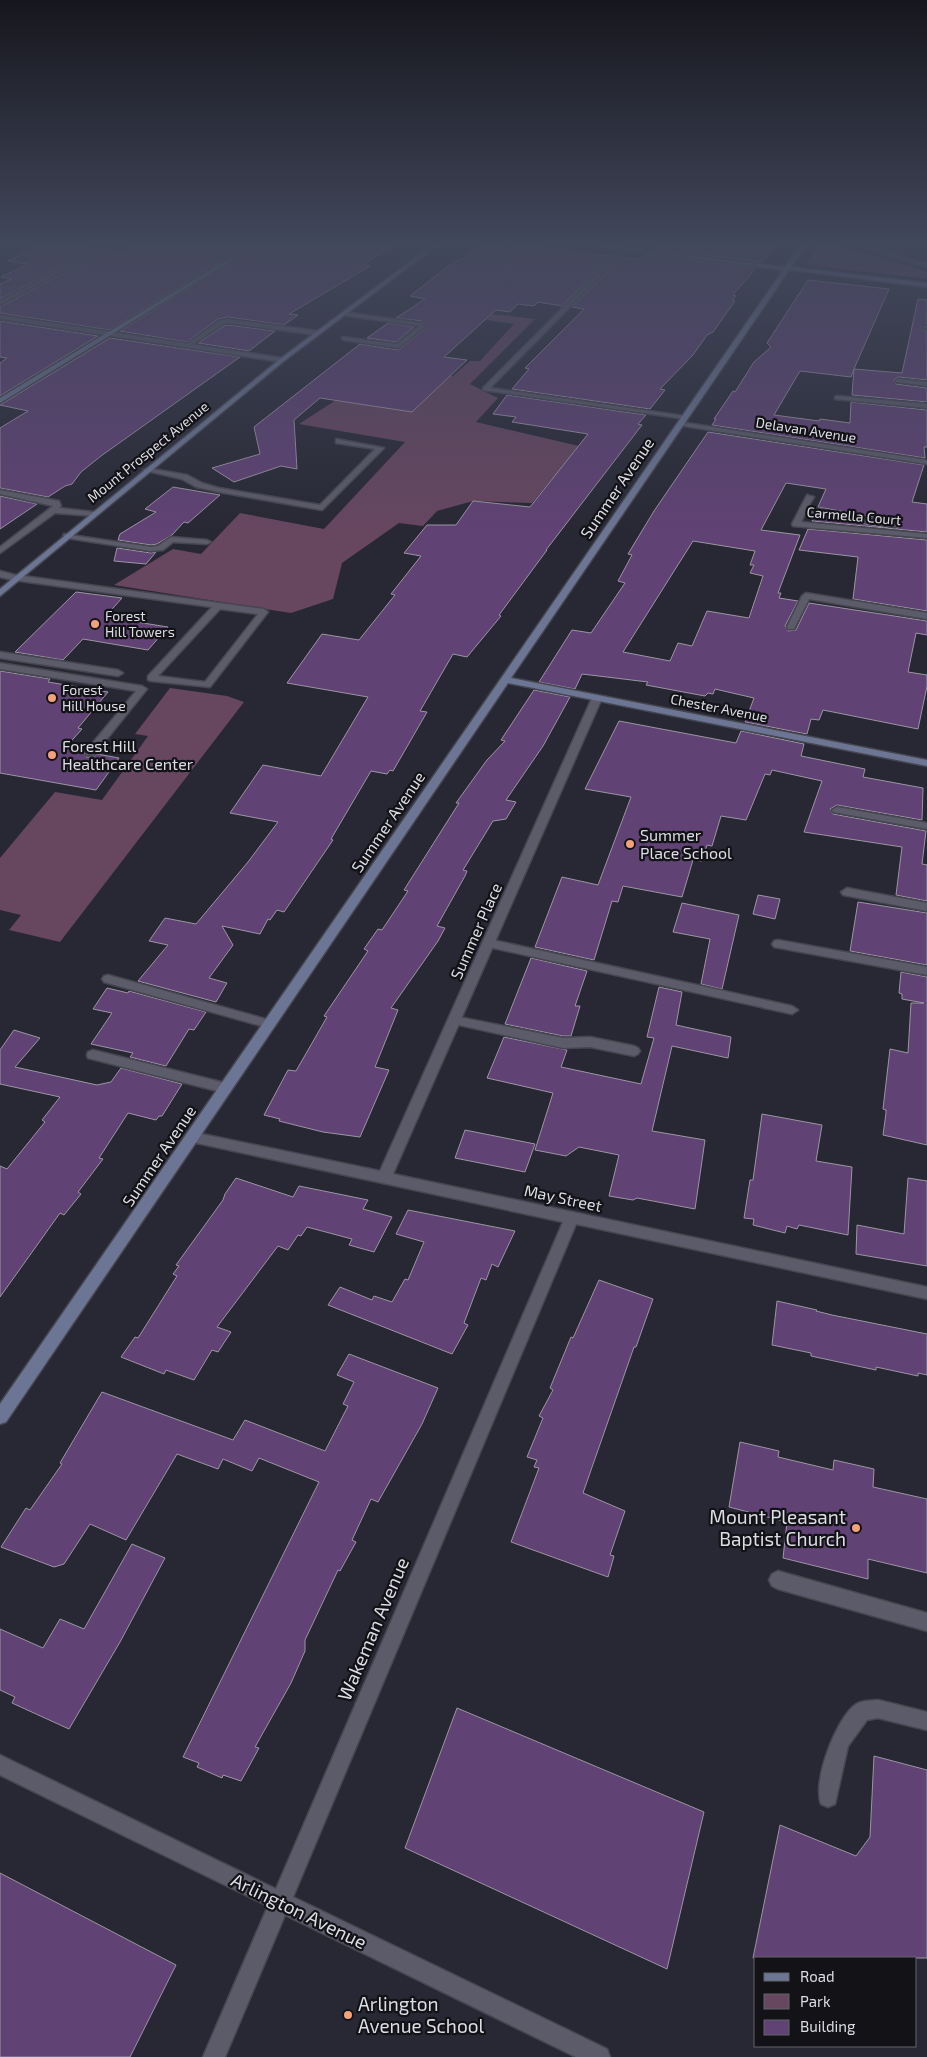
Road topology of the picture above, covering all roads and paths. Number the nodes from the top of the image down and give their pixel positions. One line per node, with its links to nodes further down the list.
1 (99, 341): 14 (street)
2 (155, 341): 9 (street)
3 (194, 341): 9 (street)
4 (307, 341): 10 (street, Mount Prospect Avenue)
5 (364, 341): 6 (street)
6 (405, 341)
7 (532, 341): 16 (street, Delavan Avenue)
8 (737, 341): 16 (street, Summer Avenue)
9 (187, 346): 10 (street)
10 (282, 360): 19 (street, Mount Prospect Avenue)
11 (898, 381): 12 (street)
12 (927, 384)
13 (837, 398): 15 (street)
14 (0, 401)
15 (927, 406)
16 (682, 421): 18 (street, Delavan Avenue); 39 (street, Summer Avenue)
17 (339, 441): 19 (street)
18 (927, 462)
19 (147, 470): 24 (street, Mount Prospect Avenue)
20 (1, 492): 23 (street)
21 (810, 497): 22 (street, Carmella Court)
22 (804, 509): 25 (street, Carmella Court); 27 (street, Carmella Court)
23 (53, 510): 24 (street); 29 (street)
24 (94, 514): 26 (street, Mount Prospect Avenue)
25 (927, 531)
26 (67, 536): 28 (street); 31 (street, Mount Prospect Avenue)
27 (927, 536)
28 (208, 542)
29 (0, 551)
30 (0, 574): 31 (street)
31 (16, 578): 32 (street, Mount Prospect Avenue); 33 (street)
32 (0, 593)
33 (219, 605): 33 (street)
34 (927, 616): 35 (street)
35 (791, 627)
36 (0, 655): 38 (street)
37 (0, 666): 41 (street)
38 (118, 673)
39 (505, 680): 40 (street, Chester Avenue); 53 (street, Summer Avenue)
40 (597, 698): 42 (street, Chester Avenue); 47 (street, Summer Place)
41 (90, 753)
42 (927, 763)
43 (837, 810): 44 (street)
44 (927, 826)
45 (847, 892): 46 (street)
46 (927, 907)
47 (488, 943): 51 (street); 52 (street, Summer Place)
48 (778, 944): 49 (street)
49 (927, 971)
50 (108, 978): 53 (street)
51 (792, 1010)
52 (454, 1020): 54 (street); 58 (street, Summer Place)
53 (269, 1024): 56 (street, Summer Avenue)
54 (634, 1051)
55 (93, 1055): 56 (street)
56 (225, 1088): 57 (street, Summer Avenue)
57 (192, 1137): 58 (street, May Street); 61 (street, Summer Avenue)
58 (384, 1178): 59 (street, May Street)
59 (572, 1218): 60 (street, May Street); 67 (street, Wakeman Avenue)
60 (927, 1293)
61 (0, 1417)
62 (778, 1580): 63 (street)
63 (927, 1622)
64 (927, 1721): 66 (street)
65 (0, 1765): 67 (street, Arlington Avenue)
66 (828, 1797)
67 (279, 1902): 68 (street, Wakeman Avenue); 69 (street, Arlington Avenue)
68 (214, 2057)
69 (599, 2057)

